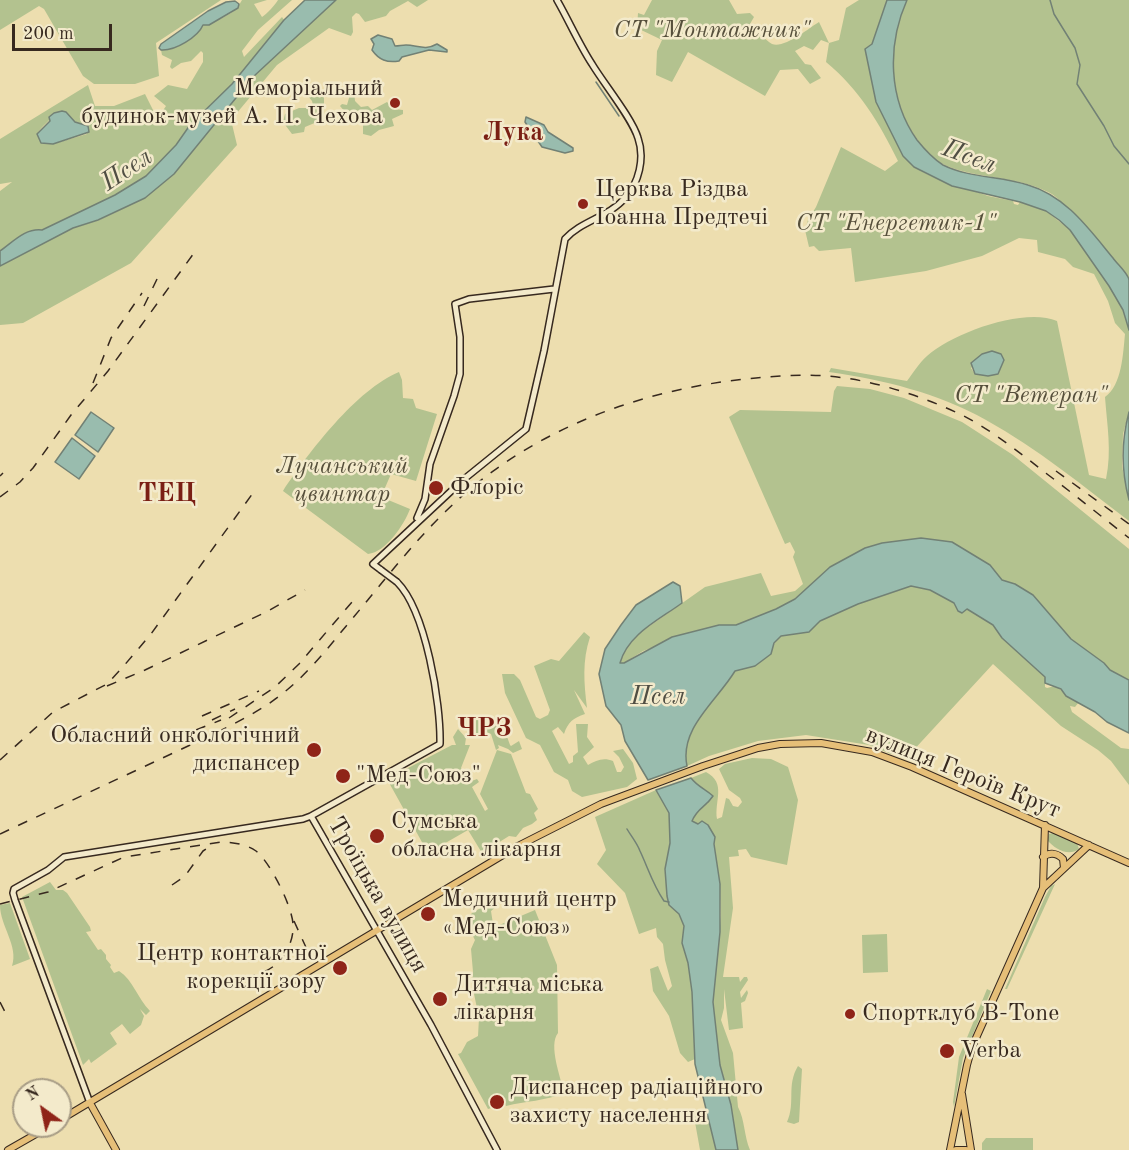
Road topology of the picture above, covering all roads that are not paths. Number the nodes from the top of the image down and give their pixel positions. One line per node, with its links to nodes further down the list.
1 (557, 0): 2 (main road)
2 (554, 289): 3 (main road); 3 (main road)
3 (415, 523): 4 (main road, bridge)
4 (311, 816): 11 (main road, Троїцька вулиця); 13 (main road)
5 (1044, 825): 6 (main road, вулиця Героїв Крут); 7 (main road); 11 (main road, вулиця Героїв Крут)
6 (1089, 845): 8 (main road, вулиця Героїв Крут); 9 (main road)
7 (1043, 857): 9 (main road); 10 (main road)
8 (1129, 863)
9 (1064, 868): 10 (main road)
10 (1043, 888): 12 (main road)
11 (377, 929): 13 (main road, вулиця Героїв Крут); 18 (main road, Троїцька вулиця)
12 (962, 1090): 19 (main road); 22 (main road)
13 (90, 1103): 14 (main road, вулиця Героїв Крут); 17 (main road)
14 (72, 1113)
15 (29, 1138): 16 (main road)
16 (8, 1150)
17 (116, 1150)
18 (497, 1150)
19 (950, 1150)
20 (956, 1150): 21 (main road)
21 (966, 1150)
22 (971, 1150)

